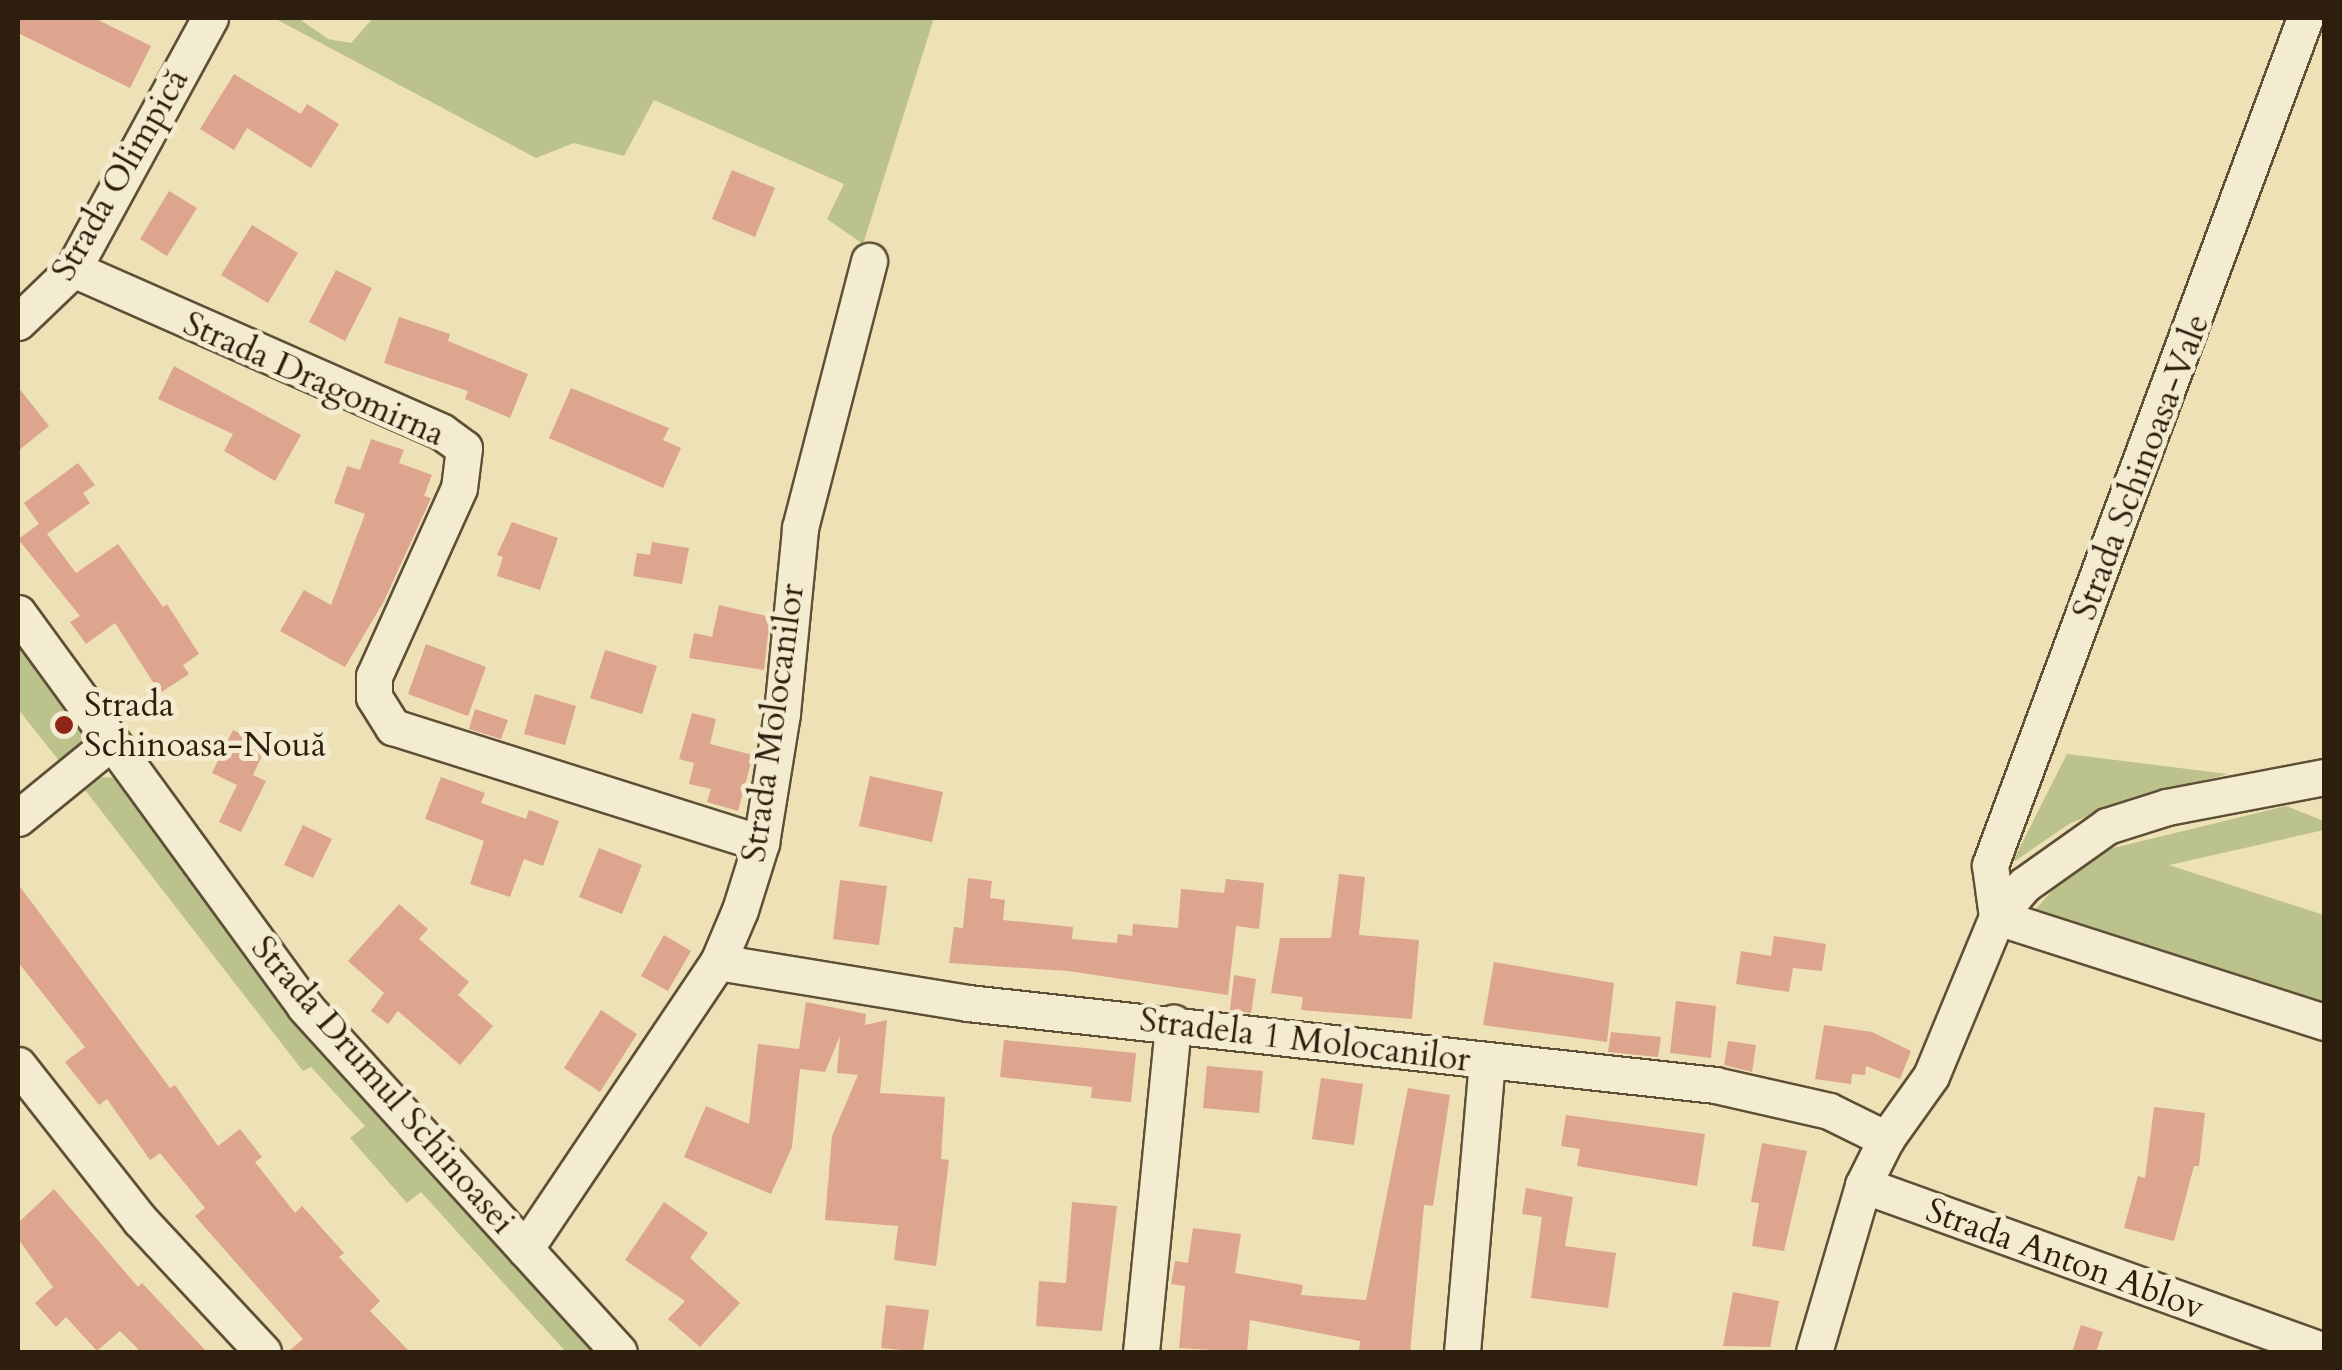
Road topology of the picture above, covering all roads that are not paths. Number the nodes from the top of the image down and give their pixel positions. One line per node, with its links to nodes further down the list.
1 (210, 18): 4 (street, Strada Olimpică)
2 (2304, 18): 11 (street, Strada Schinoasa-Vale)
3 (869, 260): 10 (street, Strada Molocanilor)
4 (73, 270): 5 (street, Strada Olimpică); 10 (street, Strada Dragomirna)
5 (18, 322)
6 (18, 613): 7 (street, Strada Drumul Schinoasei)
7 (110, 744): 9 (street); 19 (street, Strada Drumul Schinoasei)
8 (2324, 777): 11 (street)
9 (18, 818)
10 (761, 843): 12 (street, Strada Molocanilor)
11 (1997, 917): 13 (street); 17 (street)
12 (718, 962): 14 (street, Stradela 1 Molocanilor); 19 (street, Strada Molocanilor)
13 (2324, 1022)
14 (1173, 1023): 15 (street, Stradela 1 Molocanilor); 23 (street)
15 (1488, 1061): 17 (street, Stradela 1 Molocanilor); 24 (street)
16 (18, 1065): 21 (street)
17 (1886, 1139): 18 (street)
18 (1864, 1185): 20 (street, Strada Anton Ablov); 25 (street)
19 (525, 1248): 22 (street, Strada Drumul Schinoasei)
20 (2324, 1351)
21 (263, 1352)
22 (619, 1352)
23 (1141, 1352)
24 (1462, 1352)
25 (1814, 1352)

